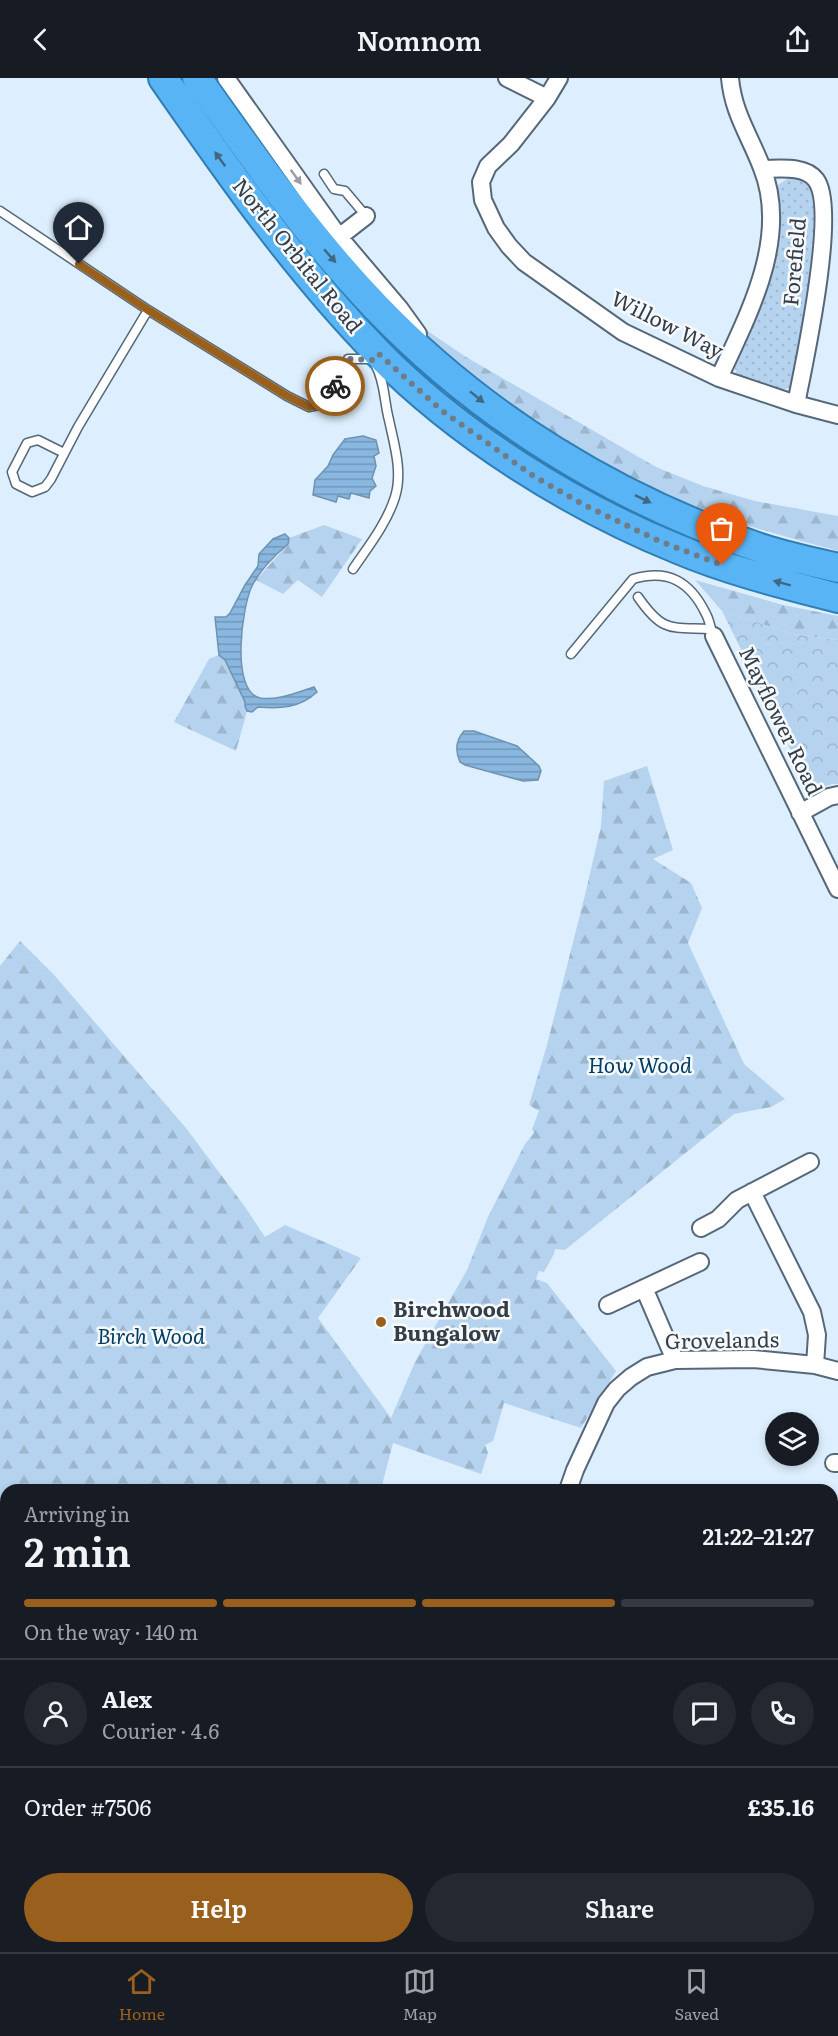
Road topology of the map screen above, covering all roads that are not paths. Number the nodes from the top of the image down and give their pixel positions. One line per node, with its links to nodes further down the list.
1 (163, 78): 15 (highway, North Orbital Road, one-way to 1)
2 (197, 78): 13 (highway, North Orbital Road, one-way to 13)
3 (226, 78): 12 (street, one-way to 12)
4 (507, 78): 7 (street)
5 (559, 78): 7 (street)
6 (729, 78): 8 (street, Forefield)
7 (547, 98): 17 (street, Willow Way)
8 (763, 169): 17 (street, Forefield); 18 (street, Forefield)
9 (324, 174): 11 (lane)
10 (0, 211): 14 (lane)
11 (366, 216): 12 (street)
12 (339, 237): 16 (street)
13 (357, 287): 15 (highway); 16 (highway, North Orbital Road)
14 (148, 310): 15 (lane); 20 (lane)
15 (376, 357): 22 (lane); 24 (highway, North Orbital Road, one-way to 15)
16 (439, 365): 21 (highway, North Orbital Road, one-way to 21)
17 (719, 378): 18 (street, Willow Way)
18 (796, 404): 19 (street, Willow Way)
19 (838, 415)
20 (64, 453): 20 (lane)
21 (838, 568)
22 (353, 569)
23 (638, 597): 25 (lane)
24 (838, 598)
25 (712, 633): 26 (lane); 28 (street, Mayflower Road)
26 (570, 654)
27 (838, 795): 28 (street)
28 (800, 813): 29 (street, Mayflower Road)
29 (838, 889)
30 (810, 1162): 31 (street)
31 (752, 1192): 32 (street); 37 (street)
32 (701, 1228)
33 (700, 1262): 34 (street)
34 (644, 1288): 35 (street); 36 (street)
35 (608, 1305)
36 (675, 1360): 37 (street, Grovelands); 39 (street, Grovelands)
37 (815, 1365): 38 (street, Grovelands)
38 (838, 1371)
39 (570, 1484)

